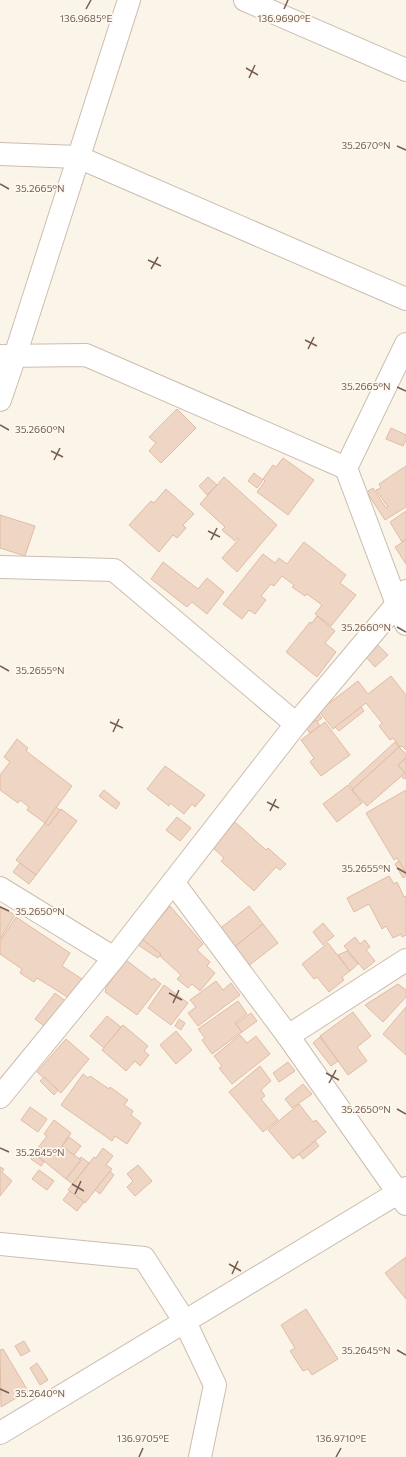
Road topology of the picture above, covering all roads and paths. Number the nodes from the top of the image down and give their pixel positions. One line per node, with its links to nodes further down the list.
1 (129, 0): 5 (street)
2 (245, 0): 3 (street)
3 (406, 70)
4 (0, 154): 5 (street)
5 (78, 157): 6 (street); 8 (street)
6 (406, 299)
7 (406, 344): 10 (street)
8 (8, 356): 9 (street); 10 (street)
9 (0, 400)
10 (346, 468): 12 (street)
11 (0, 567): 13 (street)
12 (403, 606): 13 (street)
13 (296, 724): 14 (street)
14 (173, 882): 16 (street); 18 (street)
15 (0, 888): 16 (street)
16 (114, 958): 19 (street)
17 (406, 960): 18 (street)
18 (288, 1036): 20 (street)
19 (0, 1097)
20 (403, 1195): 22 (street)
21 (0, 1244): 22 (street)
22 (185, 1322): 23 (street); 24 (street)
23 (0, 1433)
24 (200, 1457)

